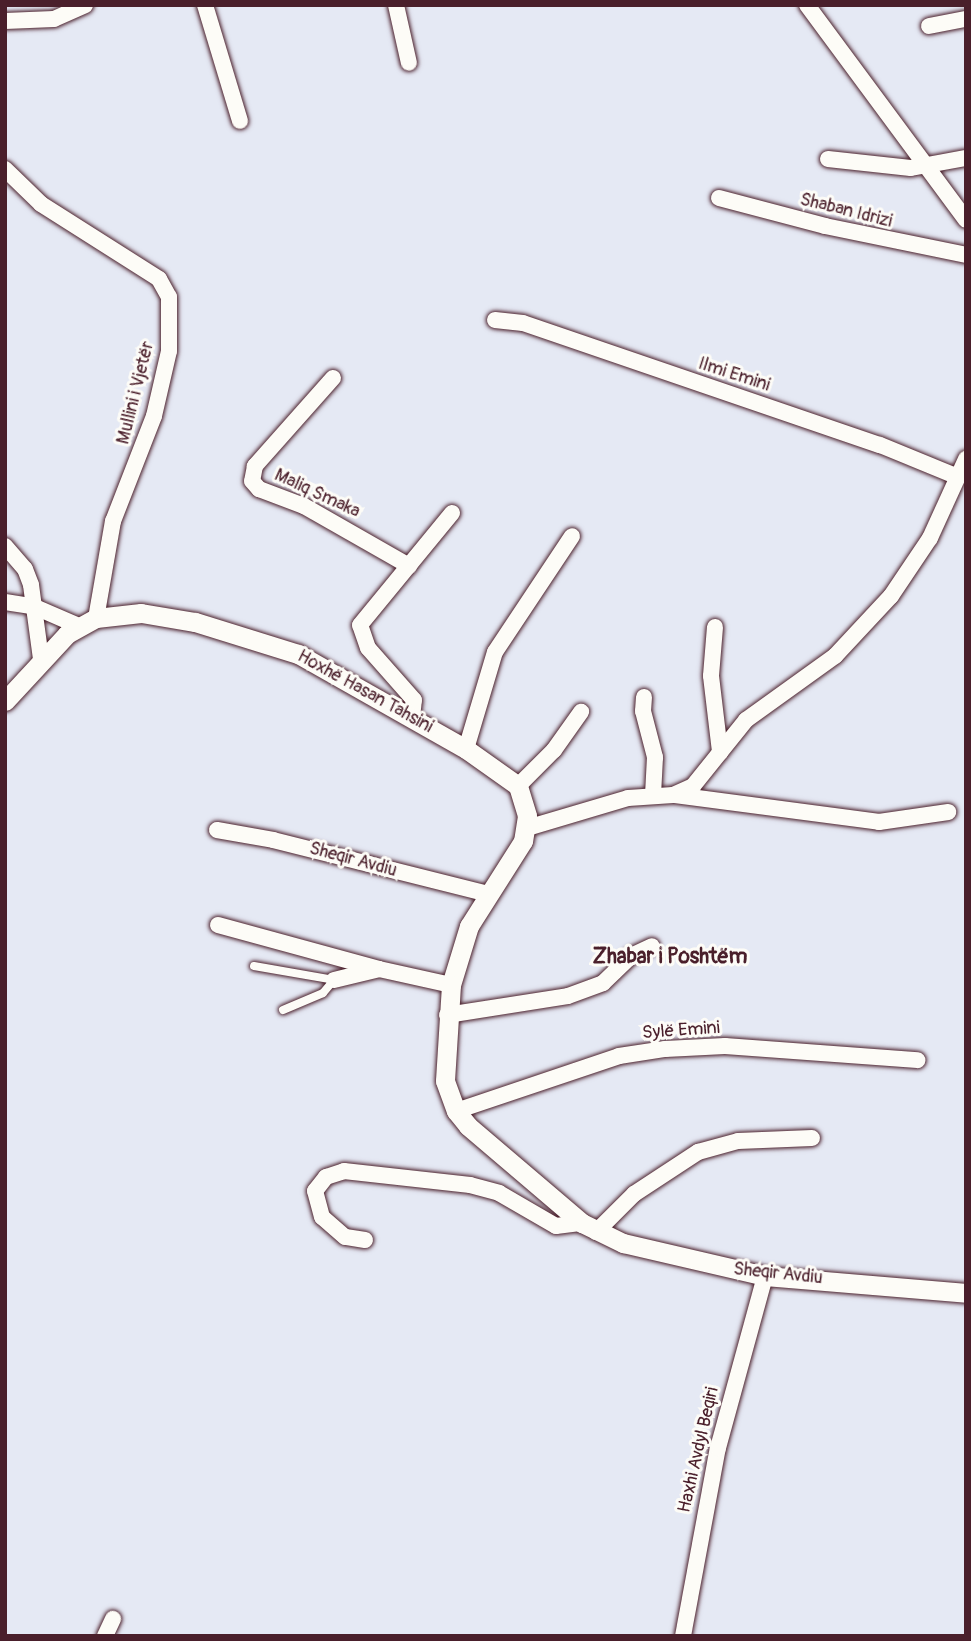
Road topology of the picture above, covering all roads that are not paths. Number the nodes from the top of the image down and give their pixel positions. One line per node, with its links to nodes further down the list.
1 (85, 5): 7 (street)
2 (196, 5): 3 (street)
3 (205, 5)
4 (396, 5): 9 (street)
5 (807, 5): 12 (street)
6 (966, 19): 8 (street)
7 (5, 21)
8 (929, 26)
9 (409, 63)
10 (966, 158): 12 (street)
11 (828, 159): 12 (street)
12 (928, 167): 15 (street)
13 (5, 169): 27 (street, Mullini i Vjetër)
14 (719, 198): 16 (street, Shaban Idrizi)
15 (966, 220)
16 (966, 255)
17 (495, 320): 20 (street, Ilmi Emini)
18 (333, 378): 24 (street, Maliq Smaka)
19 (966, 459): 20 (street)
20 (958, 477): 35 (street)
21 (452, 513): 24 (street)
22 (572, 536): 34 (street)
23 (5, 546): 26 (street)
24 (409, 566): 33 (street)
25 (5, 602): 26 (street)
26 (34, 607): 27 (street); 29 (street)
27 (88, 622): 29 (street); 33 (street, Hoxhë Hasan Tahsini)
28 (715, 627): 35 (street)
29 (41, 659): 31 (street)
30 (644, 697): 37 (street)
31 (5, 701)
32 (581, 712): 36 (street)
33 (412, 718): 34 (street, Hoxhë Hasan Tahsini)
34 (466, 749): 36 (street, Hoxhë Hasan Tahsini)
35 (720, 752): 38 (street)
36 (518, 786): 40 (street)
37 (653, 794): 38 (street); 40 (street)
38 (673, 795): 39 (street)
39 (948, 812)
40 (527, 828): 42 (street, Sheqir Avdiu)
41 (217, 830): 42 (street, Sheqir Avdiu)
42 (488, 894): 48 (street, Sheqir Avdiu)
43 (218, 925): 46 (street)
44 (653, 946): 50 (street)
45 (254, 966): 47 (lane)
46 (379, 970): 47 (street); 48 (street)
47 (334, 980): 49 (lane)
48 (451, 985): 50 (street, Sheqir Avdiu)
49 (283, 1010)
50 (447, 1015): 52 (street, Sheqir Avdiu)
51 (917, 1060): 52 (street, Sylë Emini)
52 (456, 1111): 54 (street, Sheqir Avdiu)
53 (812, 1138): 54 (street)
54 (589, 1228): 55 (street, Sheqir Avdiu); 56 (street, Sheqir Avdiu)
55 (365, 1240)
56 (765, 1276): 57 (street, Sheqir Avdiu); 60 (street, Haxhi Avdyl Beqiri)
57 (966, 1293)
58 (113, 1619): 59 (street)
59 (105, 1636)
60 (683, 1636)

